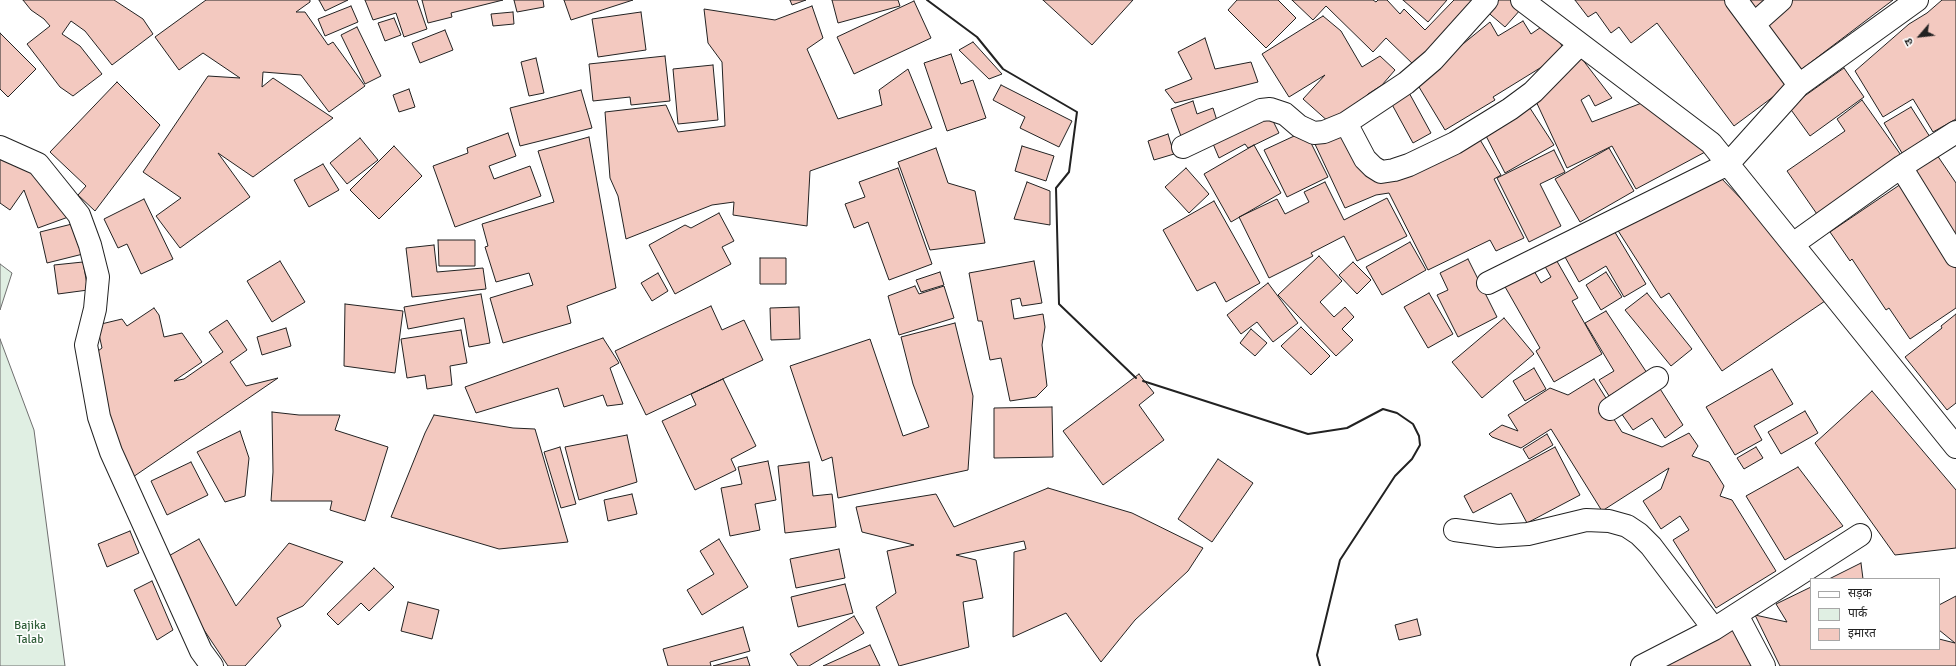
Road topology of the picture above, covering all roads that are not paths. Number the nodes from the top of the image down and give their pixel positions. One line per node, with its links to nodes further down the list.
1 (1487, 0): 9 (street)
2 (1522, 0): 7 (street)
3 (1736, 0): 6 (street)
4 (1781, 0): 6 (street)
5 (1917, 0): 8 (street)
6 (1754, 24): 8 (street)
7 (1580, 44): 9 (street); 13 (street)
8 (1799, 85): 13 (street)
9 (1346, 123): 12 (street)
10 (1956, 132): 14 (street)
11 (0, 147): 25 (street)
12 (1183, 147)
13 (1728, 164): 15 (street); 17 (street)
14 (1901, 168): 15 (street); 16 (street)
15 (1793, 244): 20 (street)
16 (1956, 256)
17 (1488, 283)
18 (1657, 378): 19 (street)
19 (1610, 409)
20 (1956, 447)
21 (1455, 530): 24 (street)
22 (1860, 535): 23 (street)
23 (1737, 615): 24 (street); 27 (street)
24 (1714, 629): 26 (street)
25 (212, 666)
26 (1642, 666)
27 (1764, 666)

